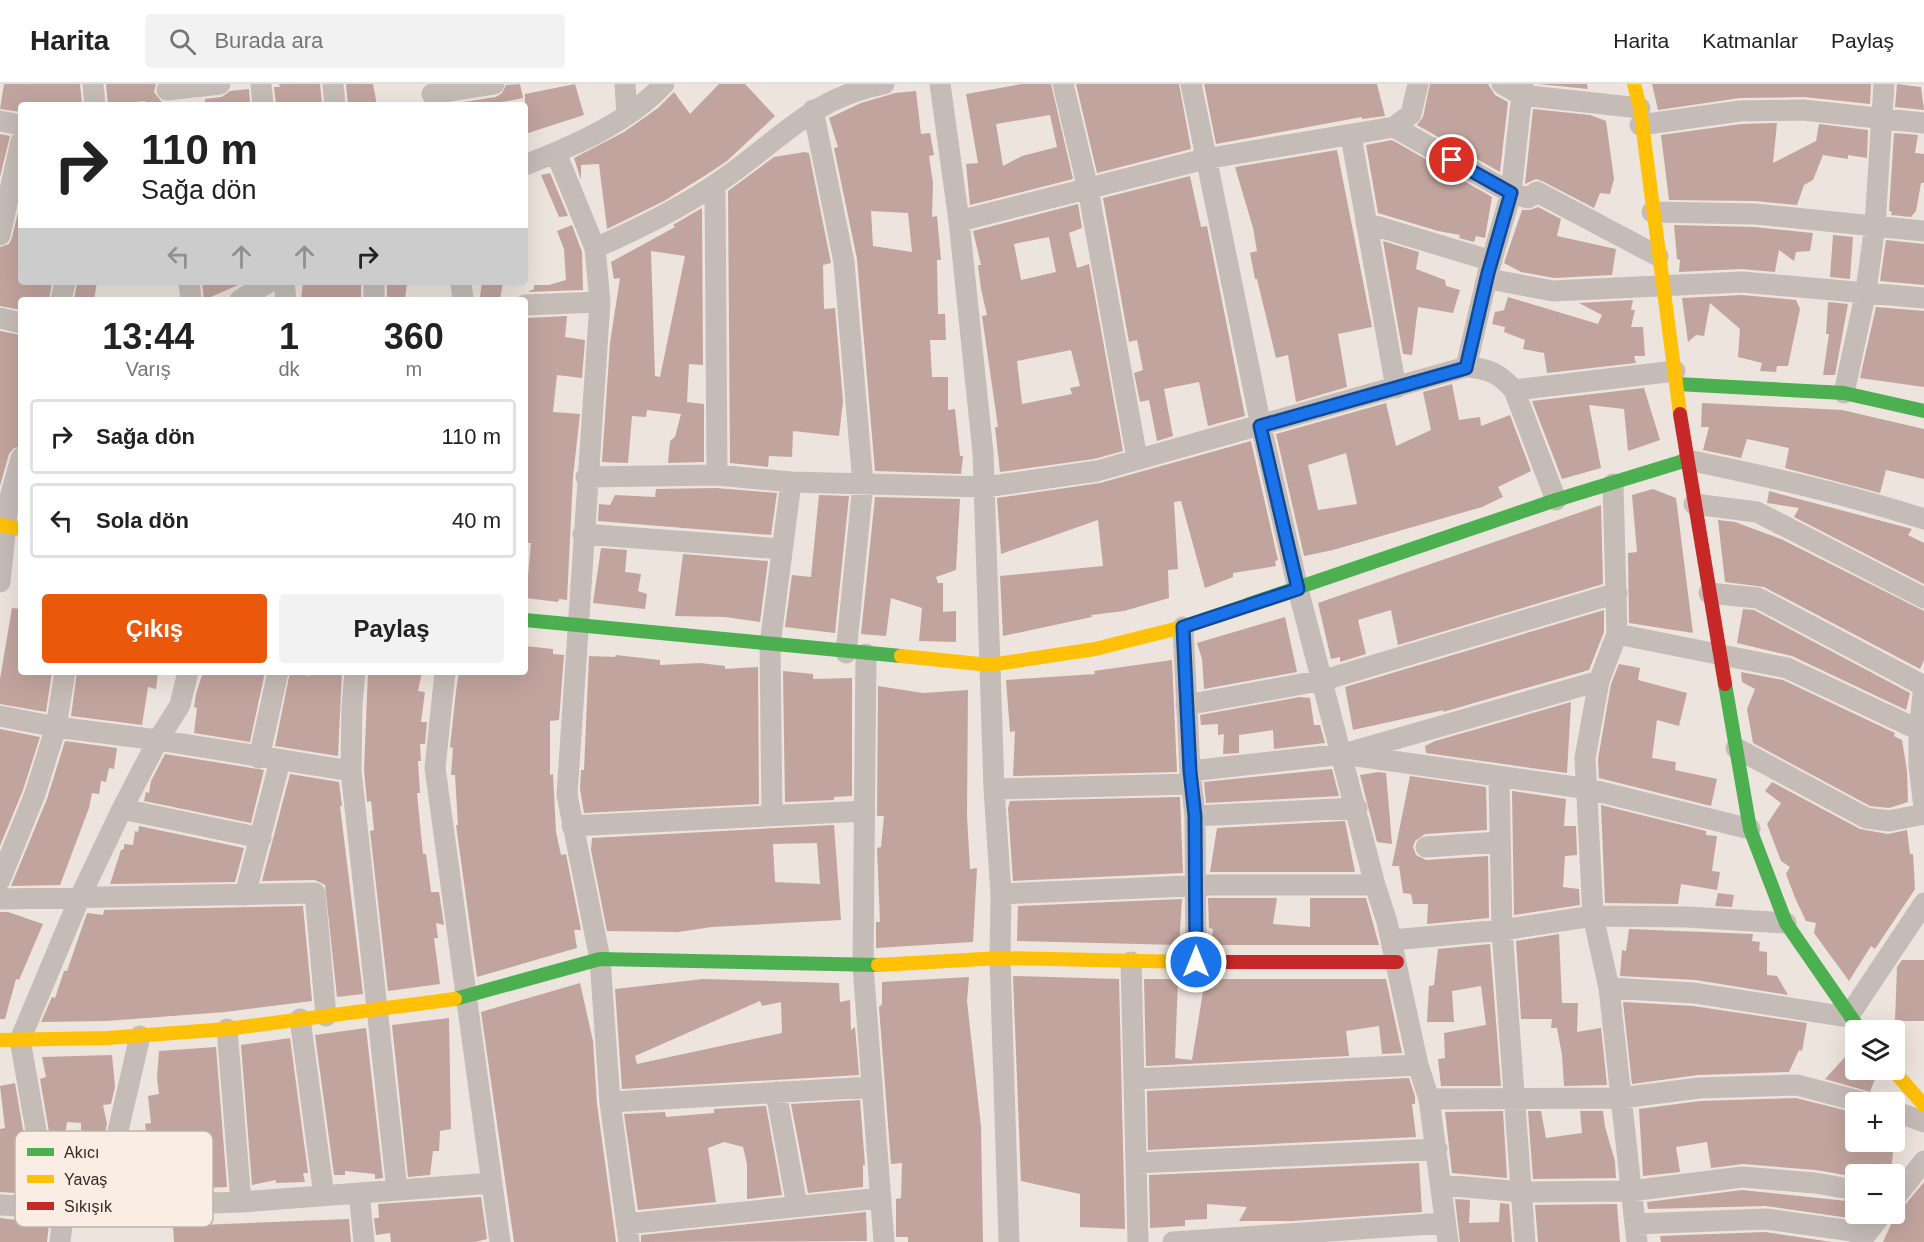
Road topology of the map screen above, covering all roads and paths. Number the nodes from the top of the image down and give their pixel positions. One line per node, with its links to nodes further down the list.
1 (93, 84): 20 (street)
2 (220, 84): 18 (street)
3 (261, 84): 21 (street)
4 (333, 84): 22 (street)
5 (494, 84): 19 (street)
6 (625, 84): 24 (street)
7 (664, 84): 24 (street)
8 (884, 84): 16 (street)
9 (940, 84): 40 (street)
10 (1063, 84): 37 (street)
11 (1191, 84): 34 (street)
12 (1418, 84): 30 (street)
13 (1502, 84): 17 (street)
14 (1634, 84): 25 (street)
15 (1884, 84): 26 (street)
16 (850, 87): 23 (street)
17 (1522, 89): 25 (street); 38 (street)
18 (167, 93)
19 (432, 94)
20 (95, 102)
21 (263, 102)
22 (335, 102)
23 (813, 110): 36 (street); 70 (street)
24 (627, 115): 32 (street)
25 (1640, 117): 26 (street); 39 (street)
26 (1882, 120): 28 (street); 42 (street)
27 (0, 121): 29 (street)
28 (1924, 123)
29 (18, 124)
30 (1394, 127): 31 (street); 38 (street)
31 (1351, 136): 34 (street); 41 (street)
32 (556, 153): 35 (street); 45 (street)
33 (18, 154): 44 (street)
34 (1205, 159): 37 (street); 63 (street)
35 (528, 164)
36 (715, 185): 45 (street); 67 (street)
37 (1088, 189): 40 (street); 64 (street)
38 (1511, 193): 46 (street); 47 (street)
39 (1652, 212): 42 (street); 46 (street)
40 (959, 221): 72 (street)
41 (1366, 223): 47 (street); 59 (street)
42 (1875, 225): 43 (street); 50 (street)
43 (1924, 231)
44 (0, 235)
45 (596, 248): 53 (street)
46 (1658, 256): 48 (street)
47 (1490, 270): 48 (street); 57 (street)
48 (1663, 284): 50 (street); 58 (street)
49 (264, 285): 51 (street)
50 (1866, 291): 52 (street); 61 (street)
51 (245, 297)
52 (1924, 298)
53 (600, 302): 54 (street); 68 (street)
54 (528, 305)
55 (0, 318): 56 (street)
56 (18, 322)
57 (1466, 368): 59 (street); 60 (street)
58 (1676, 378): 60 (street); 61 (street); 65 (street)
59 (1396, 388): 63 (street)
60 (1514, 390): 73 (street)
61 (1844, 393): 62 (street)
62 (1924, 411)
63 (1260, 426): 64 (street); 80 (street)
64 (1137, 458): 72 (street)
65 (1687, 460): 71 (street); 74 (street); 75 (street)
66 (18, 475): 76 (street)
67 (717, 475): 68 (street); 69 (street)
68 (586, 477): 77 (street)
69 (790, 482): 70 (street); 78 (street)
70 (863, 484): 72 (street); 89 (street)
71 (1613, 484): 73 (street); 81 (street)
72 (985, 487): 91 (street)
73 (1556, 500): 80 (street)
74 (1694, 504): 82 (street); 83 (street)
75 (1924, 519)
76 (9, 527): 79 (street)
77 (583, 534): 78 (street); 85 (street)
78 (782, 549): 88 (street)
79 (0, 582)
80 (1298, 589): 86 (street); 97 (street)
81 (1617, 593): 87 (street); 97 (street)
82 (1709, 593): 90 (street); 99 (street)
83 (1924, 598)
84 (528, 620): 85 (street)
85 (576, 625): 88 (street); 121 (street)
86 (1183, 627): 91 (street); 100 (street)
87 (1617, 634): 90 (street); 98 (street)
88 (770, 645): 89 (street); 119 (street)
89 (856, 653): 91 (street); 117 (street)
90 (1719, 653): 103 (street); 105 (street)
91 (990, 665): 112 (street)
92 (65, 675): 102 (street)
93 (187, 675): 104 (street)
94 (277, 675): 107 (street)
95 (355, 675): 109 (street)
96 (446, 675): 145 (street)
97 (1324, 680): 100 (street); 106 (street)
98 (1599, 681): 106 (street); 113 (street)
99 (1924, 686): 103 (street)
100 (1186, 705): 110 (street)
101 (0, 716): 102 (street)
102 (56, 727): 104 (street); 126 (street)
103 (1919, 730): 114 (street)
104 (158, 740): 107 (street); 116 (street)
105 (1736, 748): 118 (street); 122 (street)
106 (1343, 754): 110 (street); 111 (street); 115 (street)
107 (259, 758): 108 (street)
108 (280, 761): 109 (street); 123 (street)
109 (351, 771): 146 (street)
110 (1190, 777): 112 (street); 120 (street)
111 (1498, 777): 113 (street); 124 (street)
112 (994, 789): 129 (street)
113 (1589, 789): 122 (street); 134 (street)
114 (1924, 807)
115 (1357, 808): 120 (street); 127 (street)
116 (122, 809): 123 (street); 131 (street)
117 (865, 811): 119 (street); 143 (street)
118 (1924, 814)
119 (772, 815): 121 (street)
120 (1195, 816): 128 (street)
121 (572, 826): 138 (street)
122 (1750, 829): 135 (street)
123 (261, 838): 130 (street)
124 (1500, 842): 125 (street); 136 (street)
125 (1426, 847)
126 (0, 880)
127 (1375, 885): 128 (street); 137 (street)
128 (1195, 886): 129 (street); 141 (street)
129 (1001, 894): 139 (street)
130 (245, 895): 131 (street); 147 (street)
131 (80, 897): 132 (street); 154 (street)
132 (0, 898)
133 (1924, 903): 150 (street)
134 (1593, 916): 135 (street); 136 (street); 144 (street)
135 (1786, 923): 149 (street)
136 (1502, 930): 137 (street); 163 (street)
137 (1392, 940): 142 (street)
138 (600, 958): 143 (street); 145 (street); 164 (street)
139 (1000, 958): 140 (street); 143 (street); 198 (street)
140 (1131, 962): 141 (street); 156 (street)
141 (1196, 962): 142 (street)
142 (1397, 962): 155 (street)
143 (863, 966): 158 (street)
144 (1609, 988): 151 (street); 160 (street)
145 (466, 998): 146 (street); 173 (street)
146 (376, 1010): 147 (street); 177 (street)
147 (327, 1016): 148 (street)
148 (300, 1020): 152 (street); 181 (street)
149 (1851, 1020)
150 (1856, 1020)
151 (1845, 1022)
152 (227, 1029): 153 (street); 183 (street)
153 (140, 1036): 154 (street); 169 (street)
154 (10, 1040): 168 (street)
155 (1418, 1065): 156 (street); 162 (street)
156 (1135, 1079): 172 (street)
157 (1902, 1080): 165 (street)
158 (872, 1087): 159 (street); 182 (street)
159 (776, 1092): 164 (street); 187 (street)
160 (1621, 1098): 161 (street); 163 (street); 178 (street)
161 (1845, 1098)
162 (1429, 1099): 163 (street); 170 (street)
163 (1515, 1100): 179 (street)
164 (610, 1102): 191 (street)
165 (1924, 1105)
166 (1905, 1115): 167 (street)
167 (1924, 1122)
168 (35, 1131)
169 (118, 1131)
170 (1437, 1149): 172 (street); 174 (street)
171 (1924, 1161): 175 (street)
172 (1136, 1163): 199 (street)
173 (492, 1183): 177 (street); 196 (street)
174 (1442, 1185): 179 (street); 190 (street)
175 (1905, 1185)
176 (1845, 1188): 178 (street)
177 (397, 1190): 180 (street)
178 (1630, 1191): 179 (street); 192 (street)
179 (1523, 1192): 201 (street)
180 (359, 1193): 181 (street); 195 (street)
181 (324, 1196): 183 (street)
182 (881, 1198): 187 (street); 197 (street)
183 (241, 1202): 184 (street)
184 (213, 1203)
185 (0, 1205): 186 (street)
186 (15, 1206)
187 (797, 1206): 191 (street)
188 (1874, 1224): 193 (street)
189 (59, 1227): 194 (street)
190 (1447, 1232): 200 (street)
191 (627, 1233)
192 (1636, 1233): 193 (street)
193 (1863, 1238)
194 (60, 1242)
195 (364, 1242)
196 (500, 1242)
197 (884, 1242)
198 (1009, 1242)
199 (1138, 1242)
200 (1173, 1242)
201 (1525, 1242)

